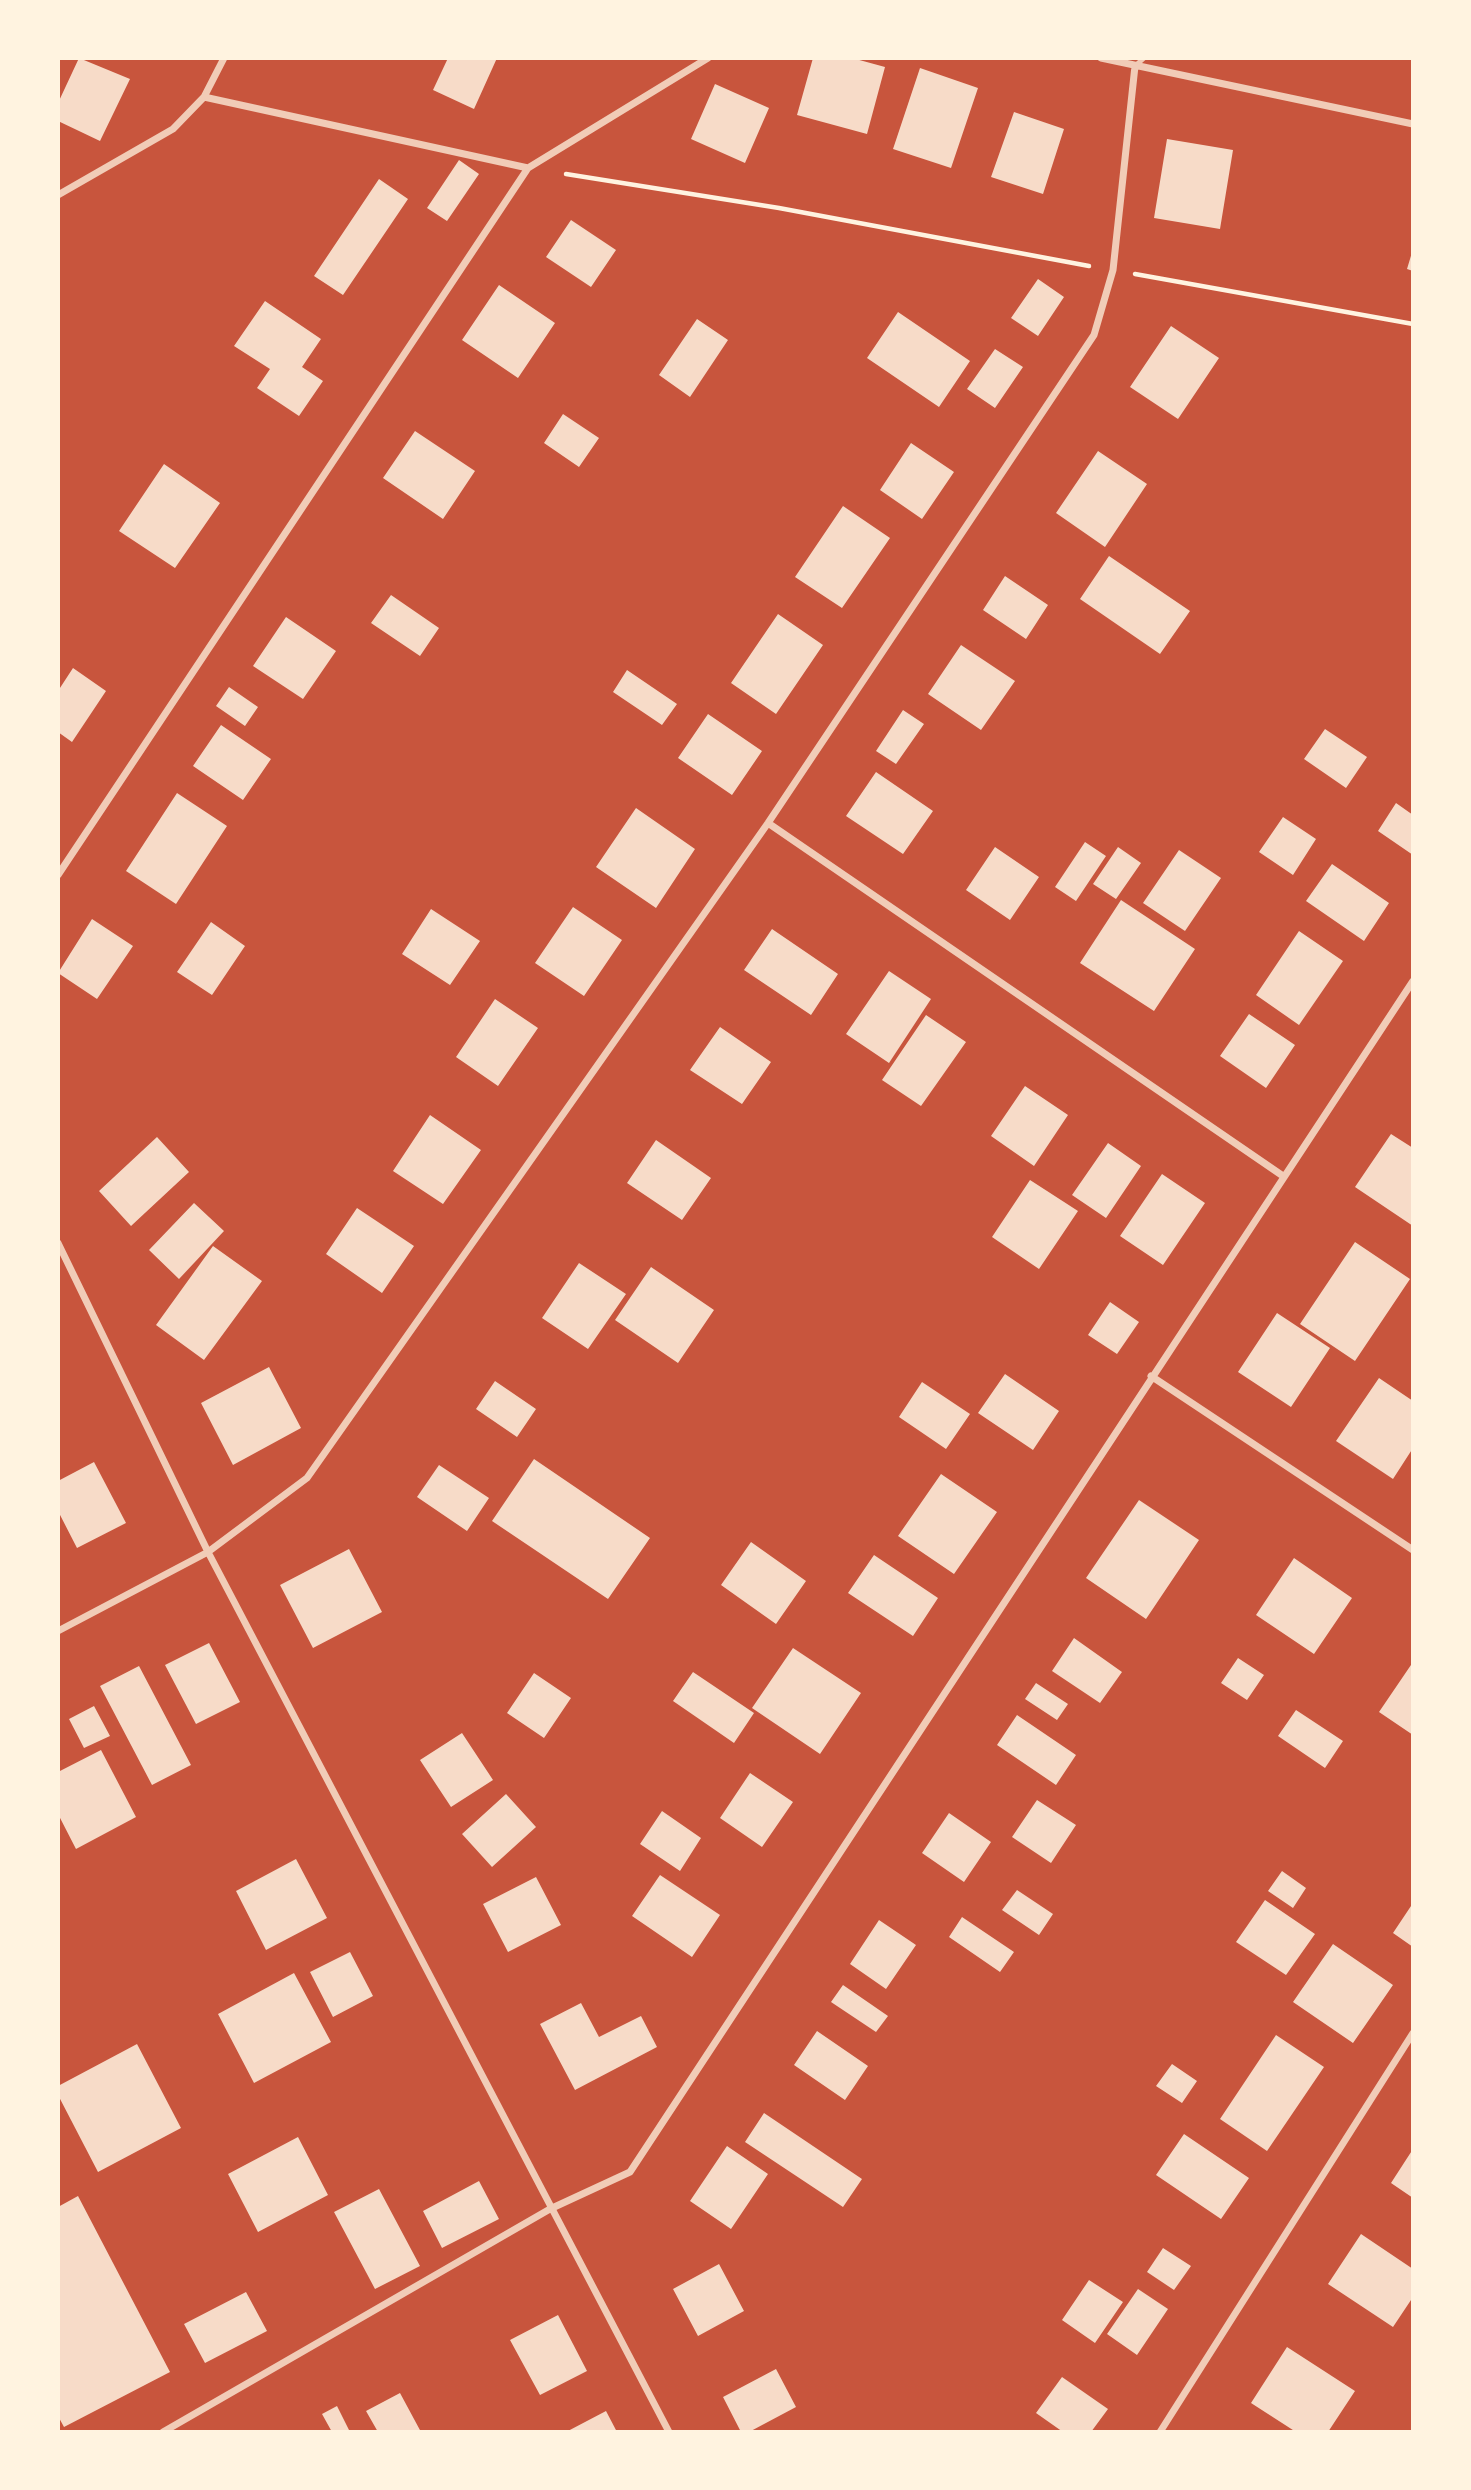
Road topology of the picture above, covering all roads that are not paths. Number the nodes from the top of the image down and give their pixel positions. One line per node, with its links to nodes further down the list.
1 (224, 58): 6 (street)
2 (708, 58): 8 (street)
3 (1101, 58): 5 (street)
4 (1144, 58): 5 (lane)
5 (1135, 66): 7 (street); 10 (street)
6 (204, 97): 8 (street); 9 (street)
7 (1413, 124)
8 (528, 168): 11 (street)
9 (58, 195)
10 (768, 823): 13 (street); 17 (street)
11 (58, 875)
12 (1413, 981): 13 (street)
13 (1283, 1176): 15 (street)
14 (58, 1243): 17 (street)
15 (1151, 1376): 16 (street); 20 (street)
16 (1413, 1550)
17 (208, 1552): 18 (street); 20 (street)
18 (58, 1631)
19 (1413, 2033): 23 (street)
20 (550, 2209): 21 (street); 22 (street)
21 (163, 2432)
22 (669, 2432)
23 (1160, 2432)

